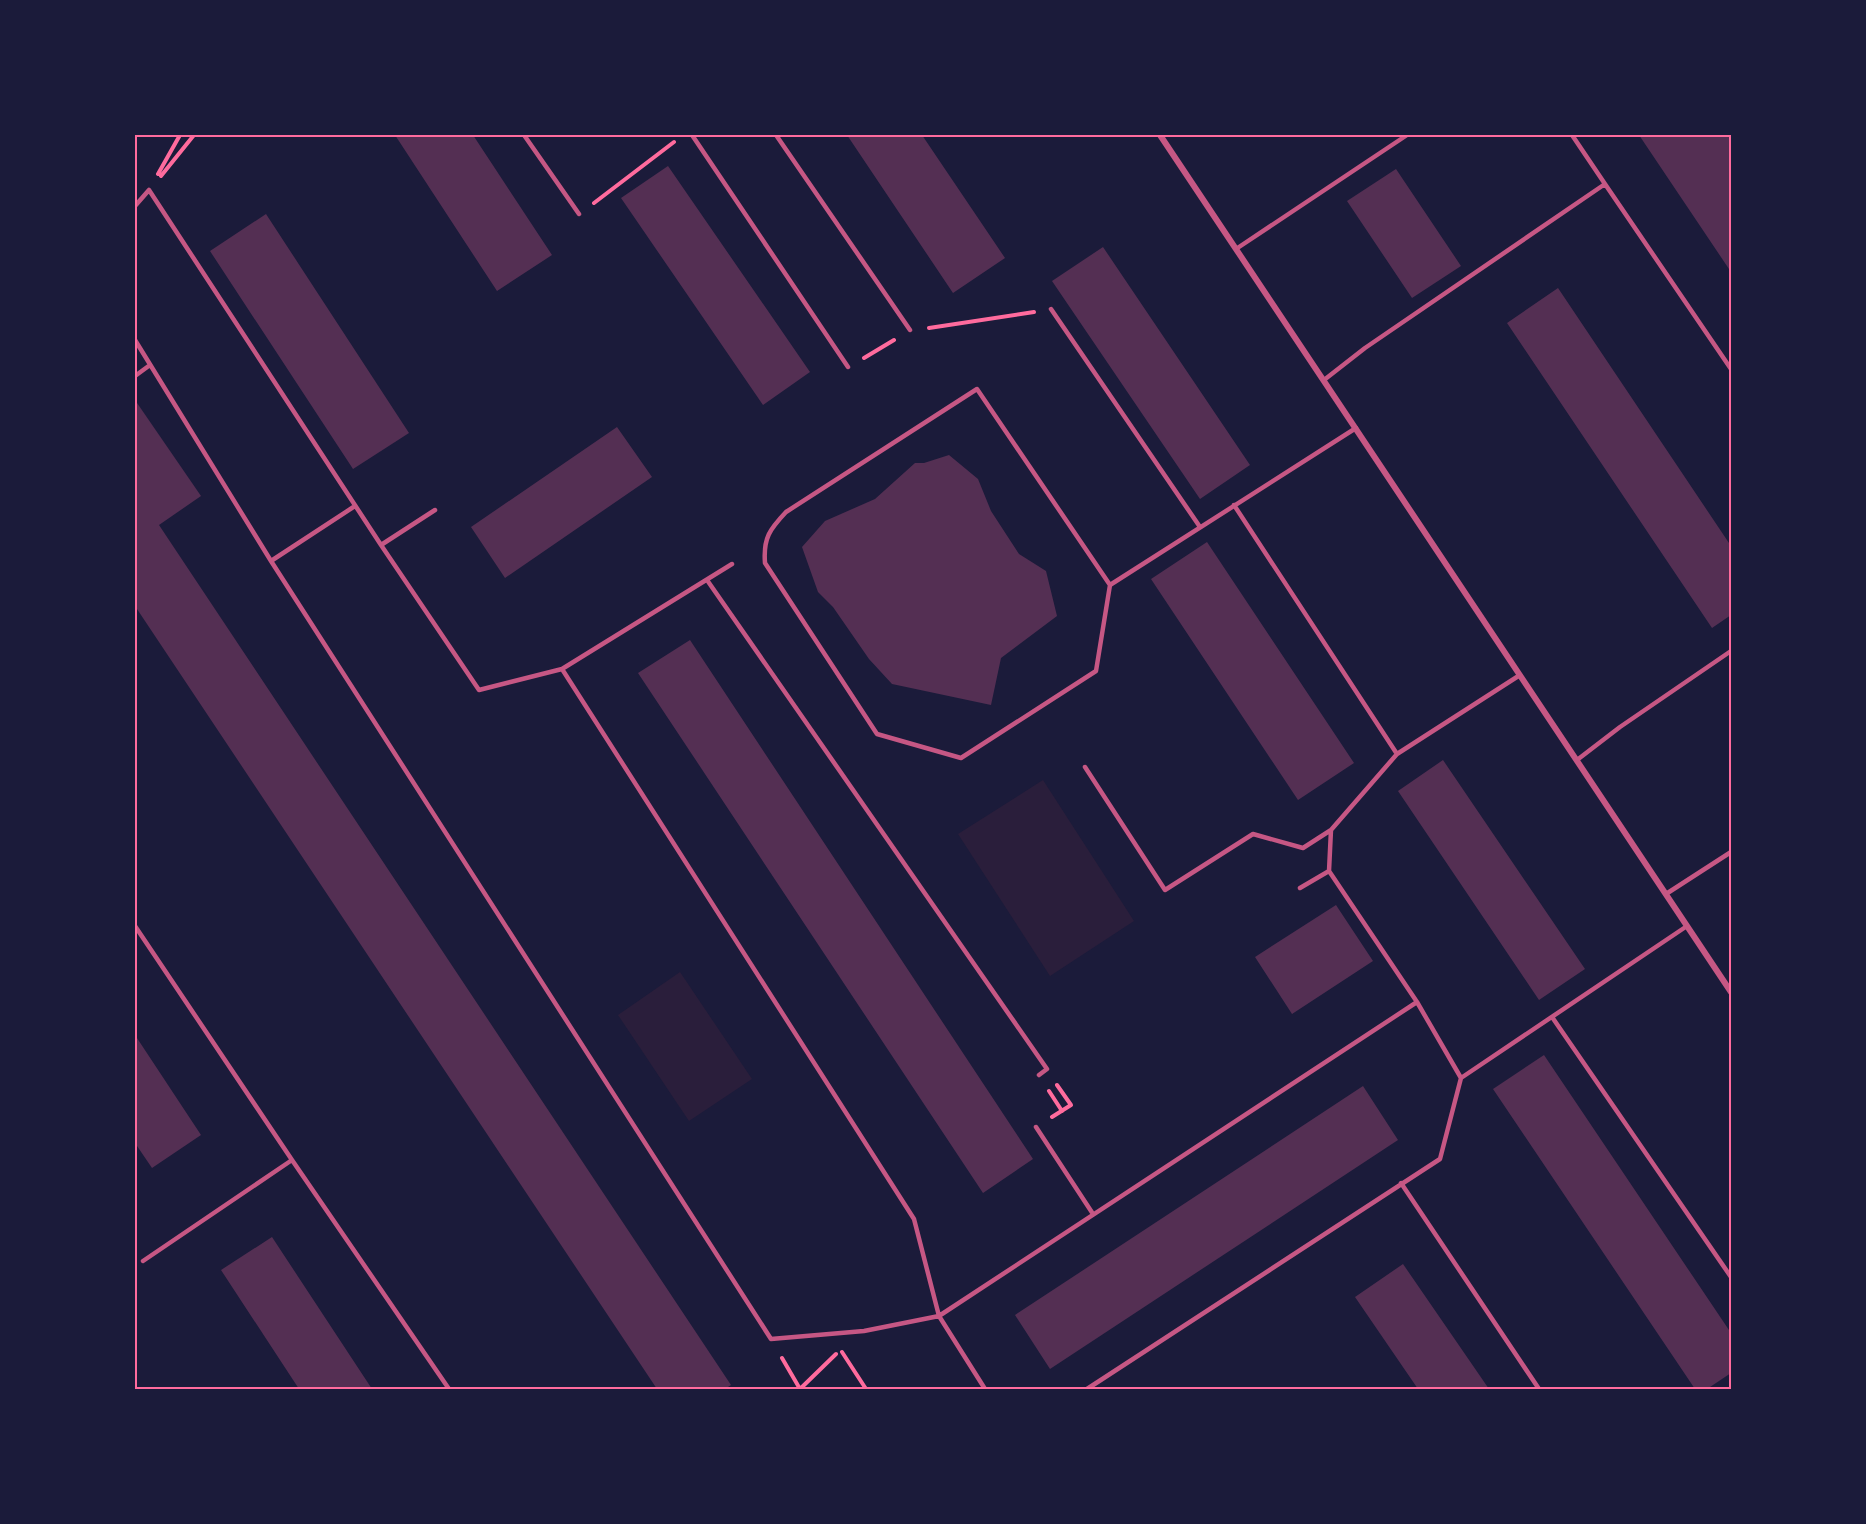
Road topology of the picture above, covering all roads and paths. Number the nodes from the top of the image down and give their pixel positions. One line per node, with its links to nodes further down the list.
1 (180, 135): 11 (path)
2 (194, 135): 11 (path)
3 (524, 135): 13 (lane)
4 (682, 135): 13 (path)
5 (692, 135): 19 (lane)
6 (776, 135): 16 (lane)
7 (1160, 135): 14 (street)
8 (1407, 135): 14 (lane)
9 (1572, 135): 10 (lane)
10 (1605, 184): 20 (lane); 22 (lane)
11 (149, 190): 12 (lane); 25 (lane)
12 (135, 206)
13 (579, 214)
14 (1236, 249): 22 (street)
15 (1051, 309): 16 (path); 27 (lane)
16 (910, 330): 19 (path)
17 (135, 340): 18 (lane)
18 (150, 365): 21 (lane); 29 (lane)
19 (848, 367)
20 (1731, 369)
21 (135, 376)
22 (1324, 381): 23 (street)
23 (1356, 428): 24 (lane); 35 (street)
24 (1234, 505): 27 (lane); 36 (lane)
25 (355, 506): 28 (lane); 29 (lane)
26 (435, 510): 28 (lane)
27 (1200, 527): 32 (lane)
28 (381, 545): 34 (lane)
29 (271, 561): 59 (lane)
30 (732, 564): 31 (lane)
31 (707, 580): 34 (lane); 49 (lane)
32 (1110, 585): 32 (lane)
33 (1731, 651): 37 (lane)
34 (562, 669): 58 (lane)
35 (1520, 675): 36 (lane); 37 (street)
36 (1397, 754): 39 (lane)
37 (1576, 760): 43 (street)
38 (1085, 767): 39 (lane)
39 (1331, 830): 41 (lane)
40 (1731, 852): 43 (lane)
41 (1329, 871): 42 (lane); 47 (lane)
42 (1300, 888)
43 (1666, 894): 45 (street)
44 (135, 926): 53 (lane)
45 (1687, 926): 46 (street); 48 (lane)
46 (1731, 992)
47 (1417, 1002): 51 (lane); 55 (lane)
48 (1552, 1017): 51 (lane); 57 (lane)
49 (1047, 1069): 50 (lane); 52 (path)
50 (1039, 1076)
51 (1461, 1078): 54 (lane)
52 (1036, 1127): 55 (lane)
53 (292, 1160): 56 (lane); 60 (lane)
54 (1401, 1183): 64 (lane); 65 (lane)
55 (1093, 1214): 58 (lane)
56 (143, 1261)
57 (1731, 1277)
58 (939, 1316): 59 (lane); 63 (lane)
59 (771, 1339): 61 (path)
60 (449, 1389)
61 (800, 1389): 62 (path)
62 (866, 1389)
63 (985, 1389)
64 (1087, 1389)
65 (1539, 1389)

